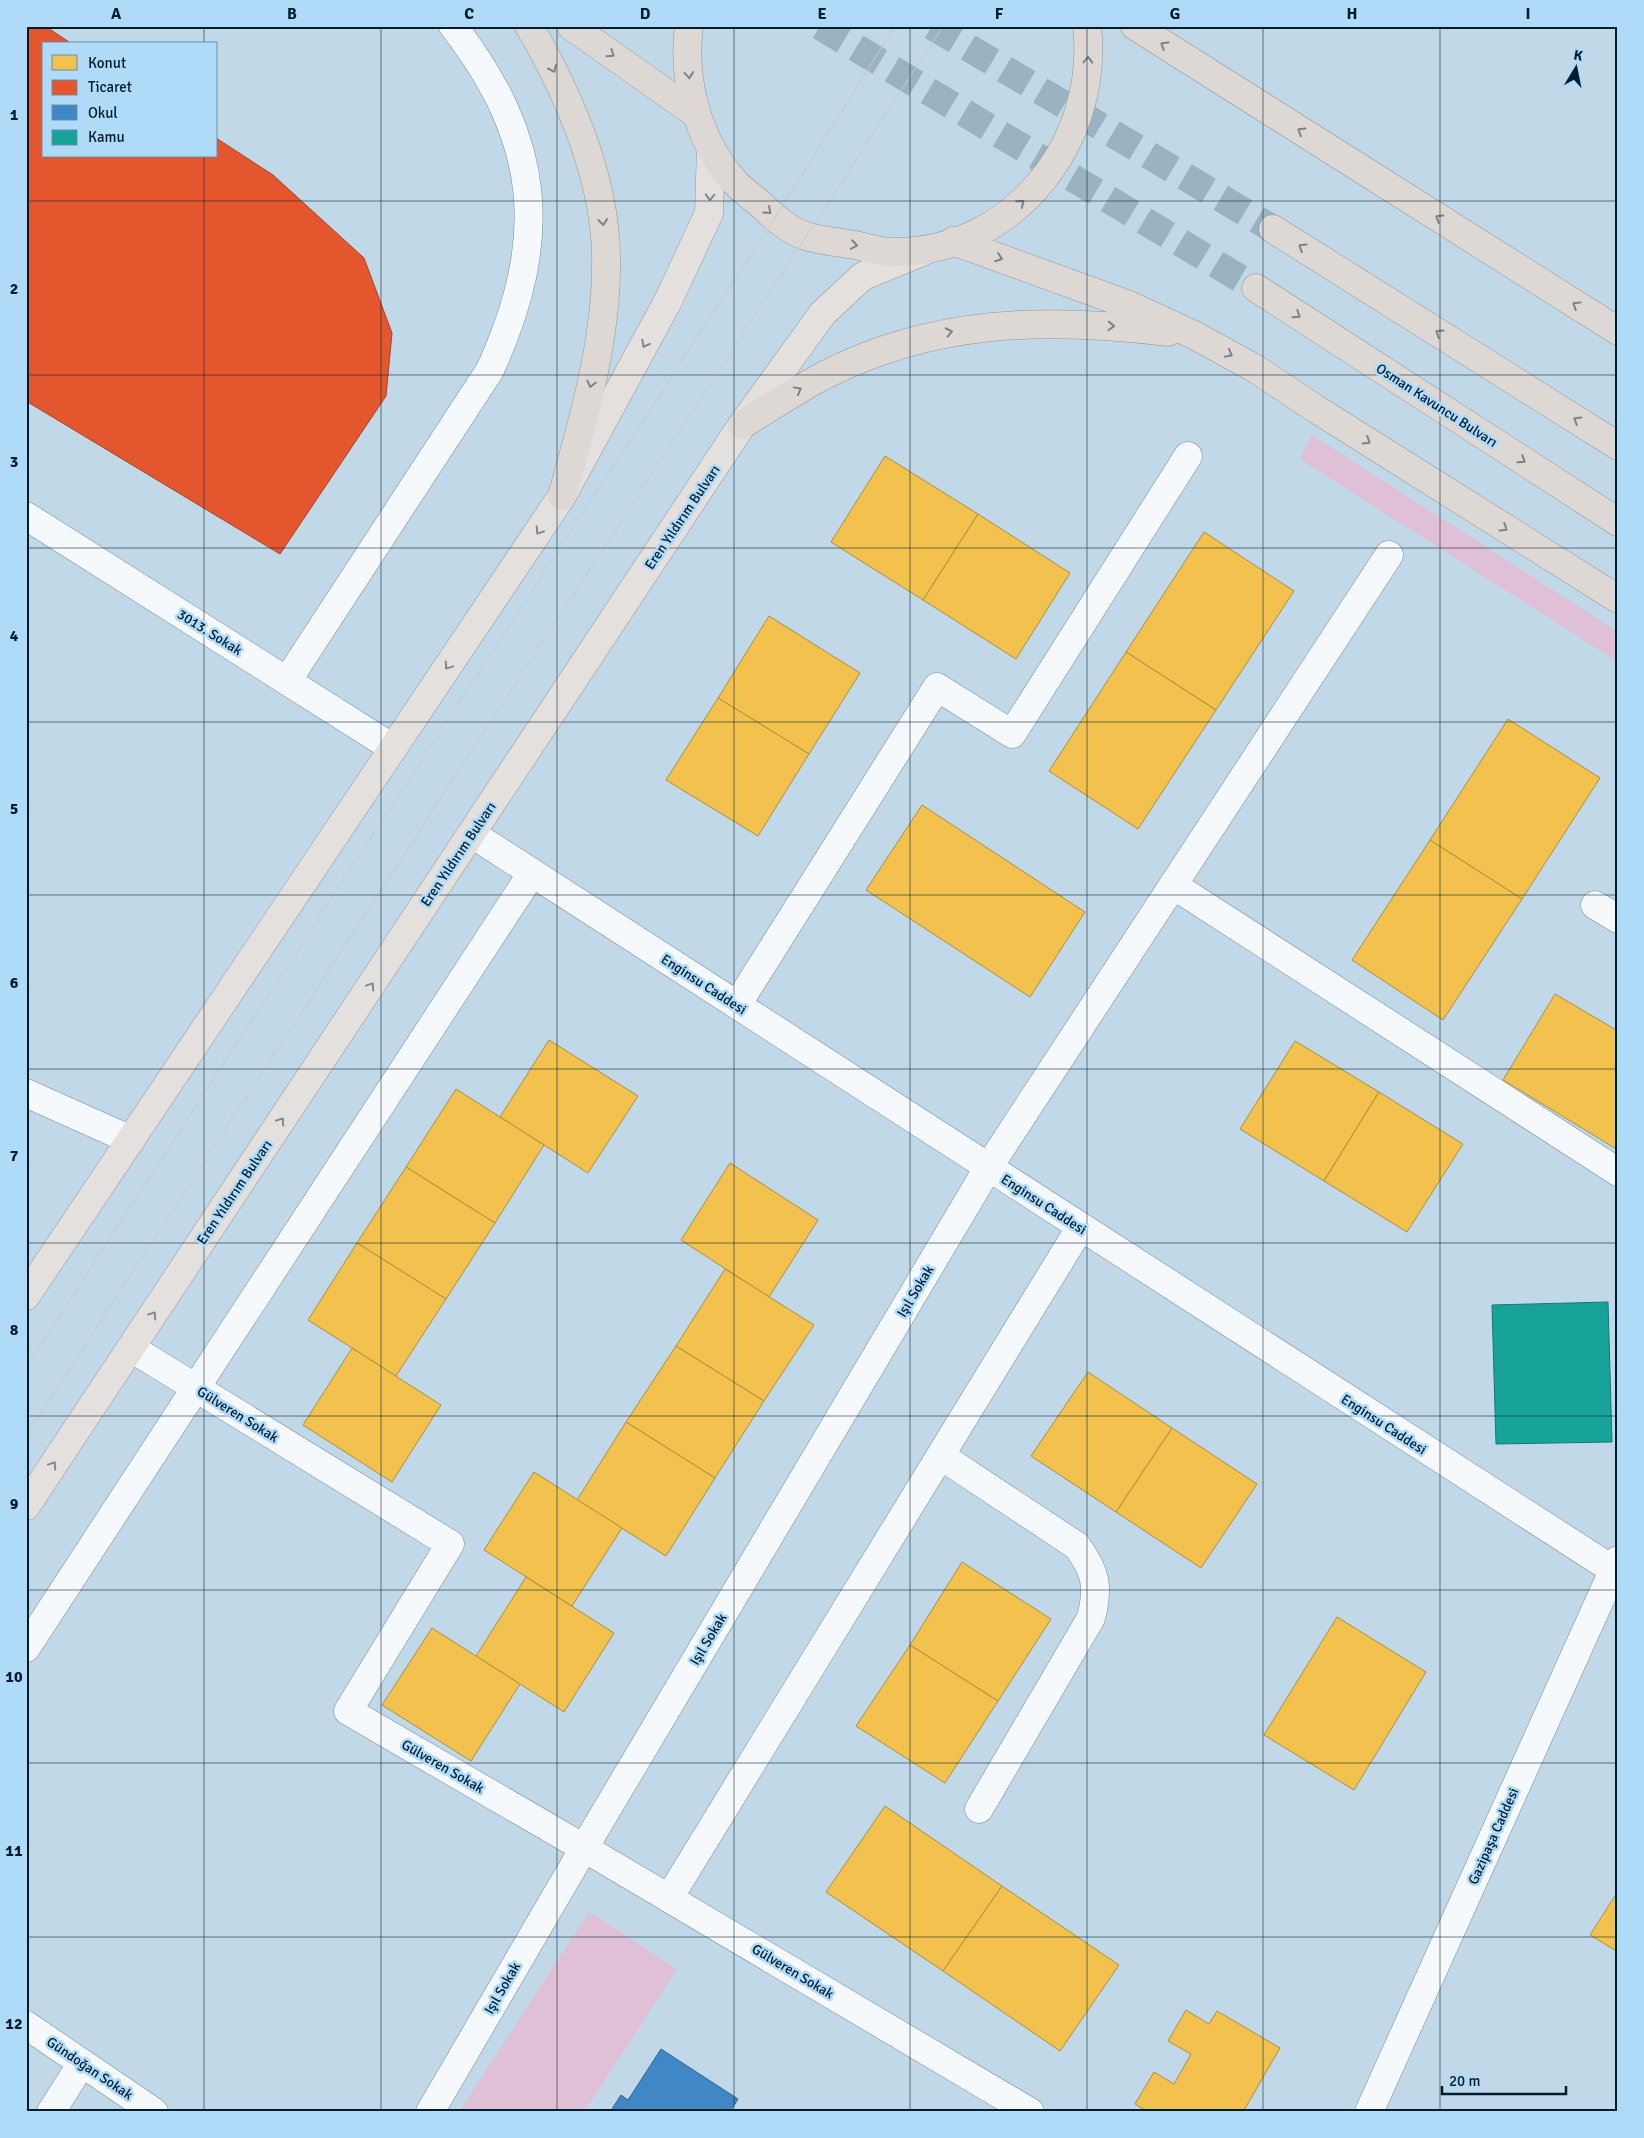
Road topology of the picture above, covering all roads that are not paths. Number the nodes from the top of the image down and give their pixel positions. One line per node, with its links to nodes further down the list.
1 (453, 26): 22 (street)
2 (529, 26): 17 (highway, one-way to 17)
3 (571, 26): 7 (highway, one-way to 7)
4 (689, 26): 7 (highway, one-way to 7)
5 (1087, 26): 10 (highway, one-way to 5)
6 (1134, 26): 12 (highway, one-way to 6)
7 (696, 114): 8 (highway)
8 (711, 148): 10 (highway, one-way to 10); 17 (main road, one-way to 17)
9 (1273, 229): 15 (highway, one-way to 9)
10 (943, 245): 13 (highway, one-way to 13); 14 (main road, Eren Yıldırım Bulvarı)
11 (1256, 288): 19 (highway, Osman Kavuncu Bulvarı, one-way to 19)
12 (1618, 330)
13 (1194, 335): 14 (highway, one-way to 13); 21 (highway, one-way to 21)
14 (742, 425): 24 (main road, Eren Yıldırım Bulvarı)
15 (1618, 446)
16 (1188, 456): 29 (street)
17 (562, 496): 23 (main road, one-way to 23)
18 (26, 516): 22 (street, 3013. Sokak)
19 (1618, 522)
20 (1389, 555): 26 (street, Işıl Sokak)
21 (1618, 599)
22 (287, 681): 23 (street, 3013. Sokak)
23 (393, 748): 31 (main road)
24 (472, 834): 25 (street, Enginsu Caddesi); 36 (main road, Eren Yıldırım Bulvarı, one-way to 24)
25 (532, 873): 29 (street, Enginsu Caddesi); 37 (street)
26 (1173, 885): 32 (street, Işıl Sokak); 33 (street)
27 (1595, 905): 28 (street)
28 (1618, 919)
29 (736, 1005): 32 (street, Enginsu Caddesi)
30 (26, 1093): 31 (street)
31 (131, 1140): 35 (main road)
32 (988, 1168): 34 (street, Enginsu Caddesi); 43 (street, Işıl Sokak)
33 (1618, 1172)
34 (1080, 1228): 38 (street); 40 (street, Enginsu Caddesi)
35 (26, 1296)
36 (131, 1348): 37 (street, Gülveren Sokak); 39 (main road, Eren Yıldırım Bulvarı, one-way to 36)
37 (196, 1388): 41 (street); 43 (street, Gülveren Sokak)
38 (941, 1456): 42 (street); 44 (street)
39 (26, 1506)
40 (1616, 1568): 51 (street, Gazipaşa Caddesi)
41 (26, 1648)
42 (979, 1809)
43 (584, 1848): 44 (street, Gülveren Sokak); 49 (street, Işıl Sokak)
44 (669, 1898): 50 (street, Gülveren Sokak)
45 (26, 2025): 46 (street, Gündoğan Sokak)
46 (82, 2063): 47 (street); 48 (street, Gündoğan Sokak)
47 (51, 2112)
48 (154, 2112)
49 (430, 2112)
50 (1030, 2112)
51 (1370, 2112)

